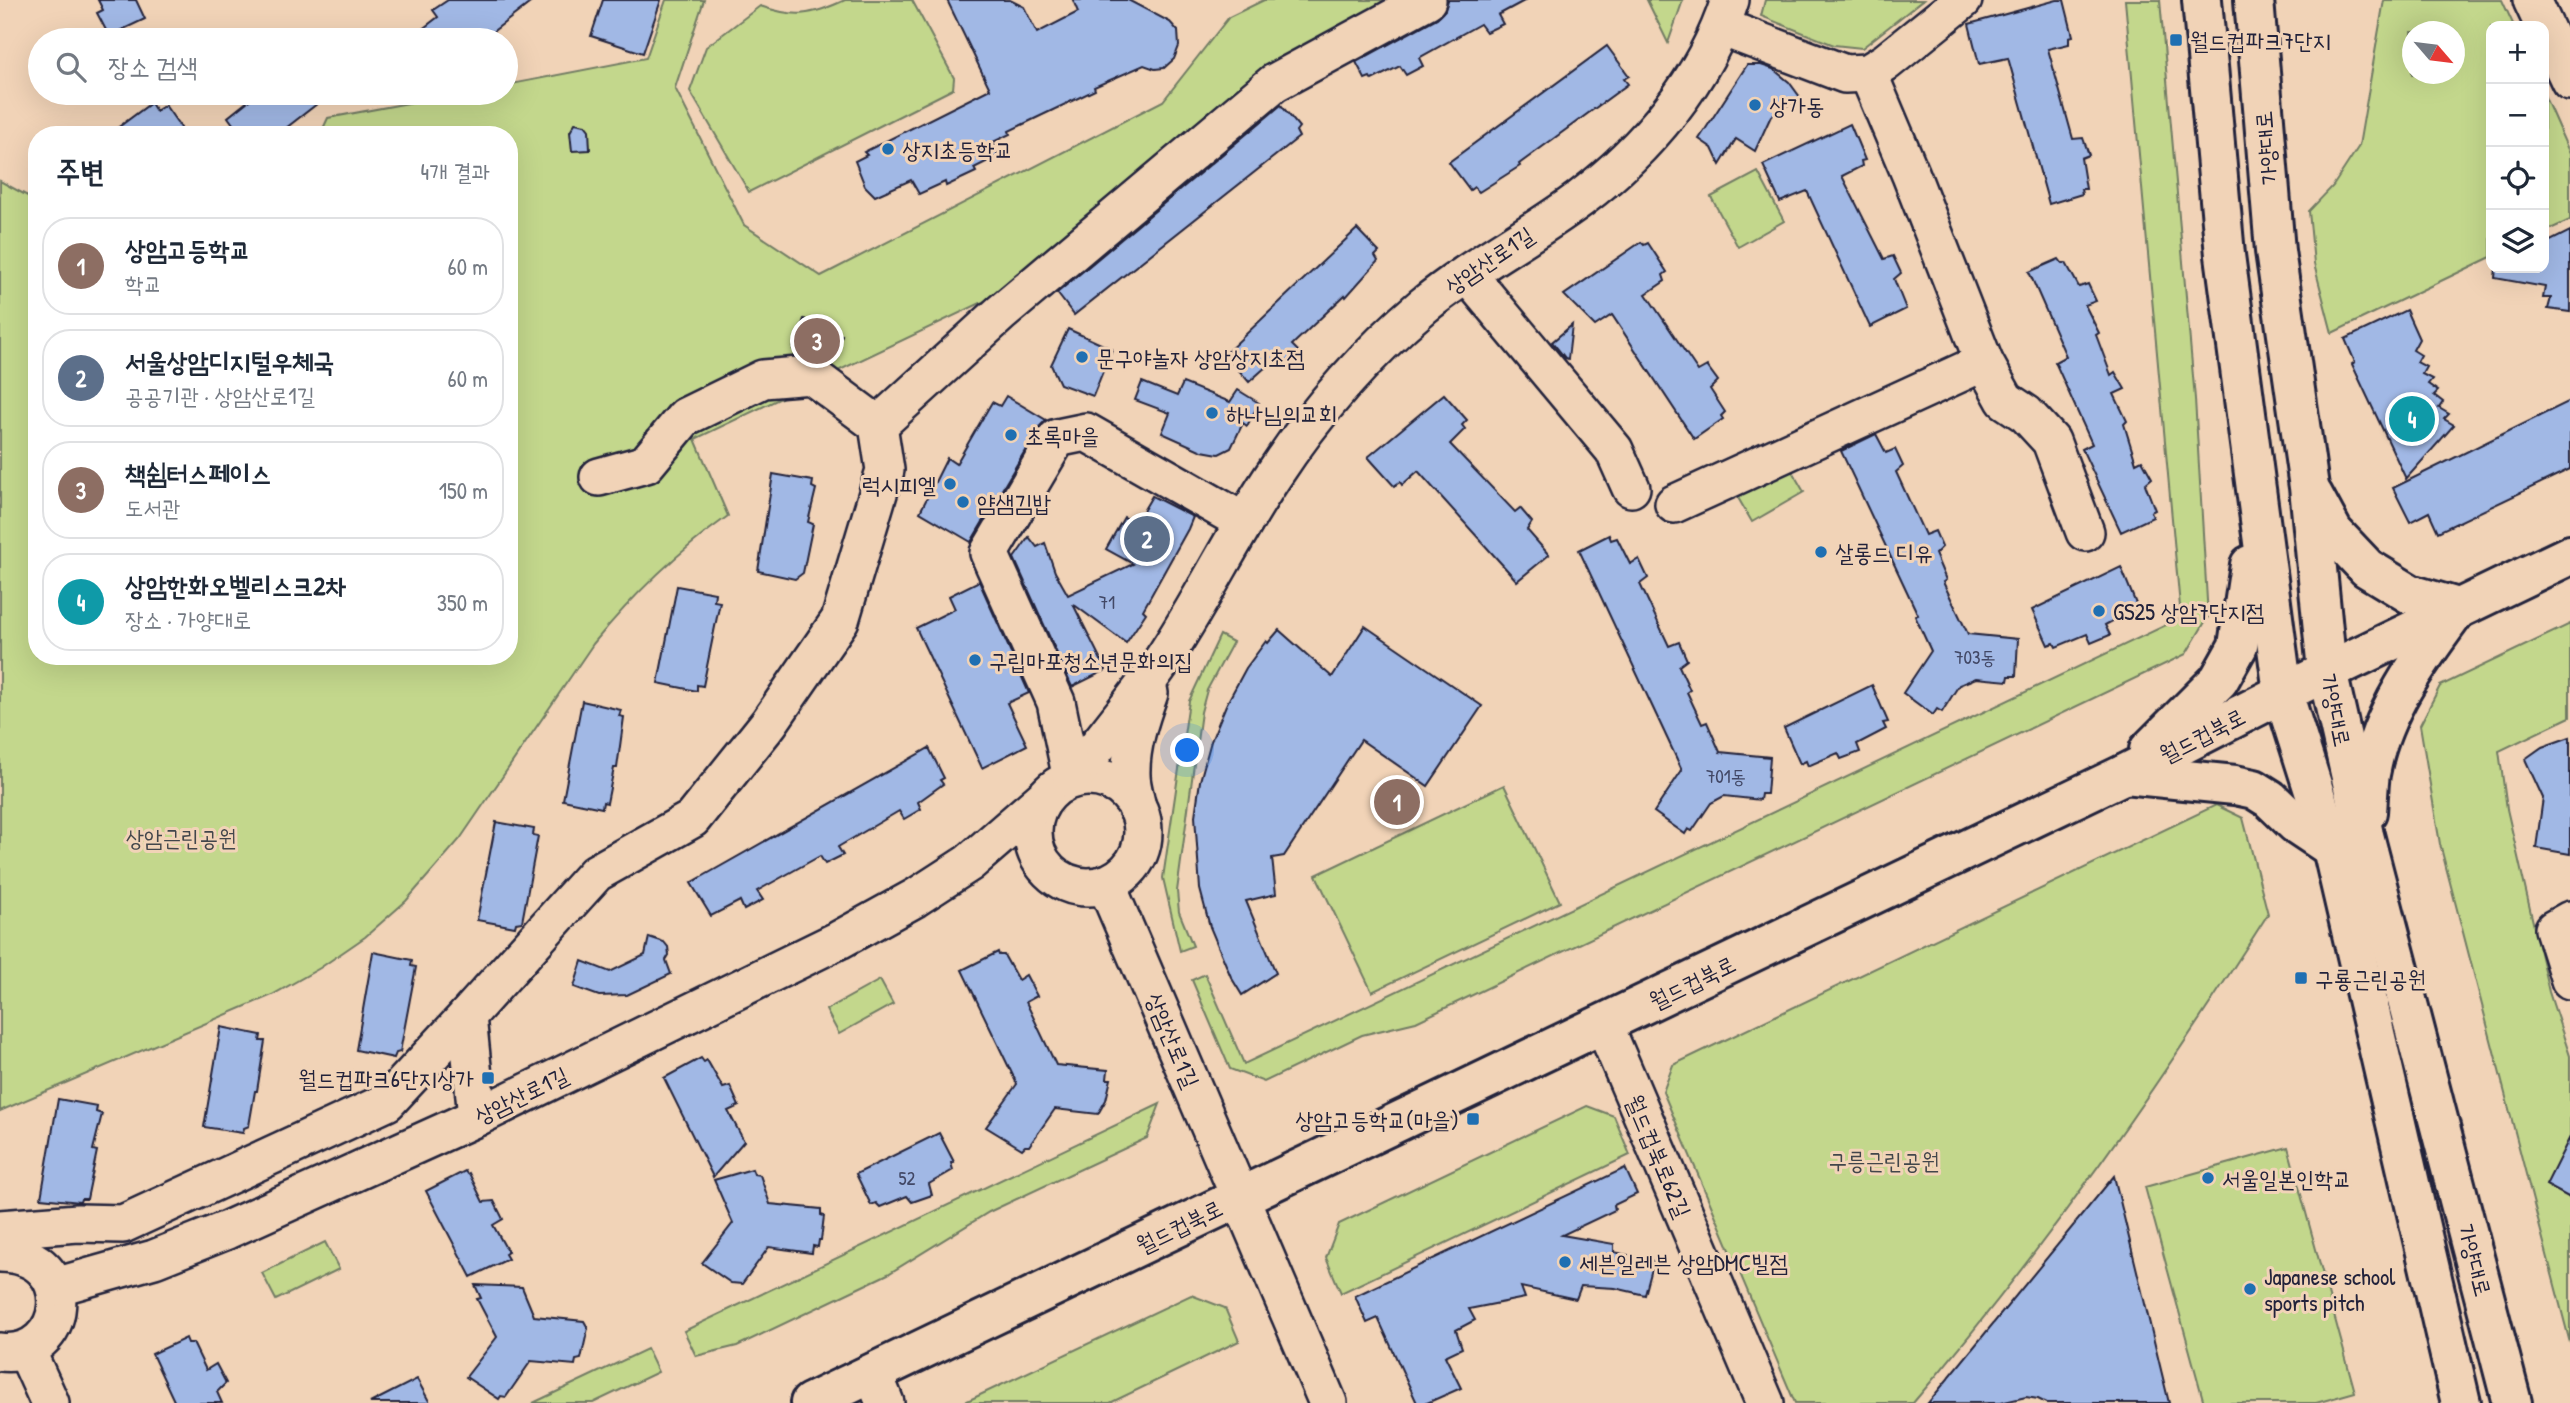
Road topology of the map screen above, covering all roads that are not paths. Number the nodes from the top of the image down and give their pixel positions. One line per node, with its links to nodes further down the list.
1 (1427, 0): 11 (street)
2 (1963, 0): 7 (street)
3 (2202, 0): 15 (main road, 가양대로)
4 (2254, 0): 13 (main road, 가양대로)
5 (2532, 0): 8 (street)
6 (1726, 13): 7 (street); 9 (street, 상암산로1길)
7 (1868, 74): 10 (street)
8 (2570, 81)
9 (1466, 274): 14 (street); 17 (street, 상암산로1길)
10 (1984, 362): 16 (street); 18 (street)
11 (878, 425): 12 (street); 33 (street)
12 (599, 477)
13 (2309, 487): 20 (main road); 22 (main road, 가양대로)
14 (1631, 488)
15 (2258, 493): 23 (main road, 가양대로); 24 (main road)
16 (1674, 504)
17 (1244, 522): 21 (street, 상암산로1길); 25 (street)
18 (2085, 532)
19 (2570, 555): 20 (main road, 월드컵북로)
20 (2458, 608): 22 (main road, 월드컵북로); 27 (main road)
21 (1162, 661): 25 (street); 26 (street)
22 (2327, 671): 23 (main road, 월드컵북로); 27 (main road, 가양대로)
23 (2283, 693): 24 (main road, 월드컵북로); 27 (main road, 가양대로)
24 (2125, 774): 27 (main road); 34 (main road, 월드컵북로)
25 (1058, 788): 26 (street); 28 (street, 상암산로1길); 29 (street)
26 (1138, 808): 30 (street)
27 (2348, 842): 46 (main road, 가양대로); 47 (main road, 가양대로)
28 (969, 863): 29 (street); 35 (street, 상암산로1길)
29 (1045, 868): 30 (street)
30 (1106, 884): 36 (street, 상암산로1길)
31 (2570, 920): 32 (street)
32 (2570, 980)
33 (467, 1016): 35 (street); 37 (street)
34 (1604, 1025): 36 (main road, 월드컵북로); 45 (street, 월드컵북로62길)
35 (477, 1117): 39 (street, 상암산로1길)
36 (1241, 1196): 41 (main road, 월드컵북로); 44 (street, 상암산로1길)
37 (0, 1229)
38 (0, 1253): 39 (street)
39 (55, 1287): 40 (street)
40 (13, 1351): 42 (street)
41 (879, 1388): 43 (main road, 월드컵북로)
42 (50, 1403)
43 (810, 1403)
44 (1328, 1403)
45 (1765, 1403)
46 (2461, 1403)
47 (2512, 1403)

